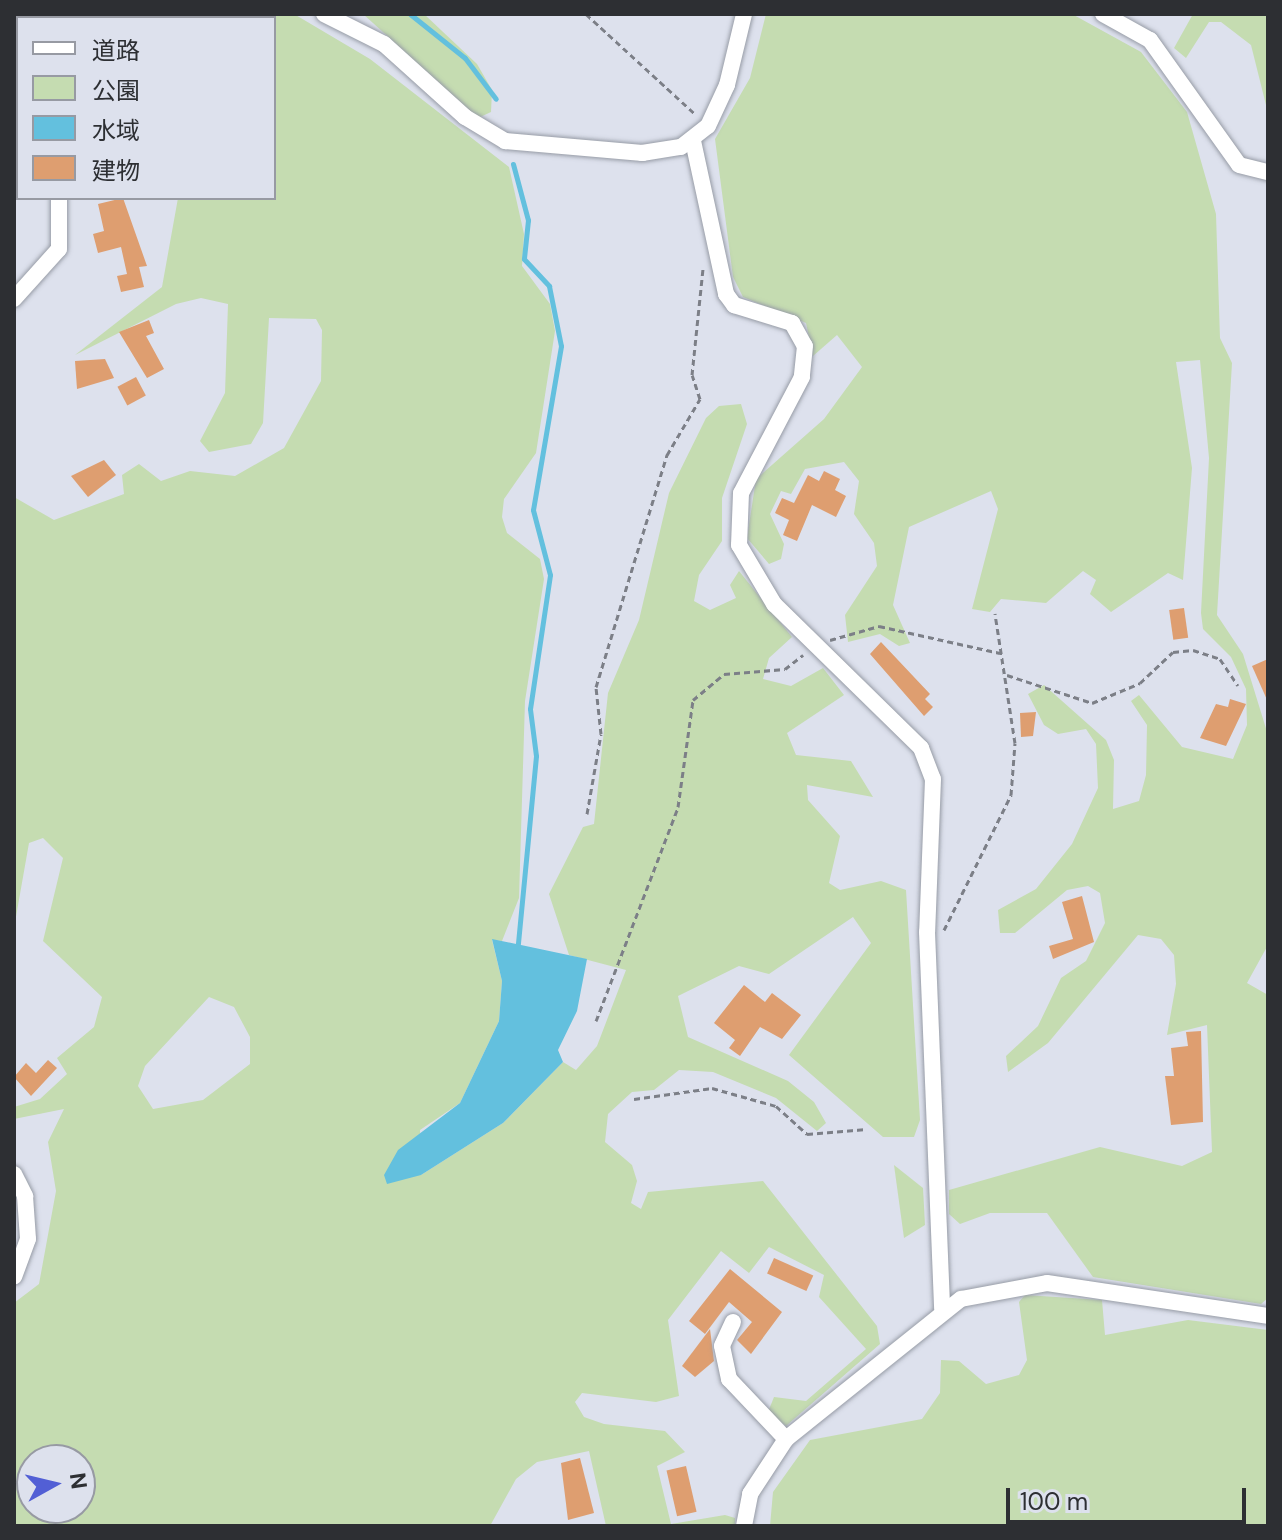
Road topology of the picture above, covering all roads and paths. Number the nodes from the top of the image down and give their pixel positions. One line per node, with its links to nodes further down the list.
1 (324, 14): 6 (street)
2 (586, 14): 5 (path)
3 (744, 14): 5 (street)
4 (1103, 14): 7 (street)
5 (708, 126): 6 (street)
6 (693, 141): 12 (street)
7 (1268, 172)
8 (59, 200): 10 (street)
9 (703, 262): 16 (path)
10 (14, 299)
11 (995, 614): 13 (path)
12 (816, 648): 13 (path); 18 (path); 23 (street)
13 (1000, 653): 14 (path)
14 (1007, 675): 15 (path); 17 (path)
15 (1238, 686)
16 (587, 814)
17 (944, 930)
18 (596, 1021)
19 (634, 1099): 20 (path)
20 (867, 1129)
21 (14, 1174): 22 (street)
22 (14, 1277)
23 (942, 1309): 24 (street); 26 (street)
24 (1268, 1316)
25 (733, 1322): 26 (street)
26 (786, 1439): 27 (street)
27 (744, 1526)

